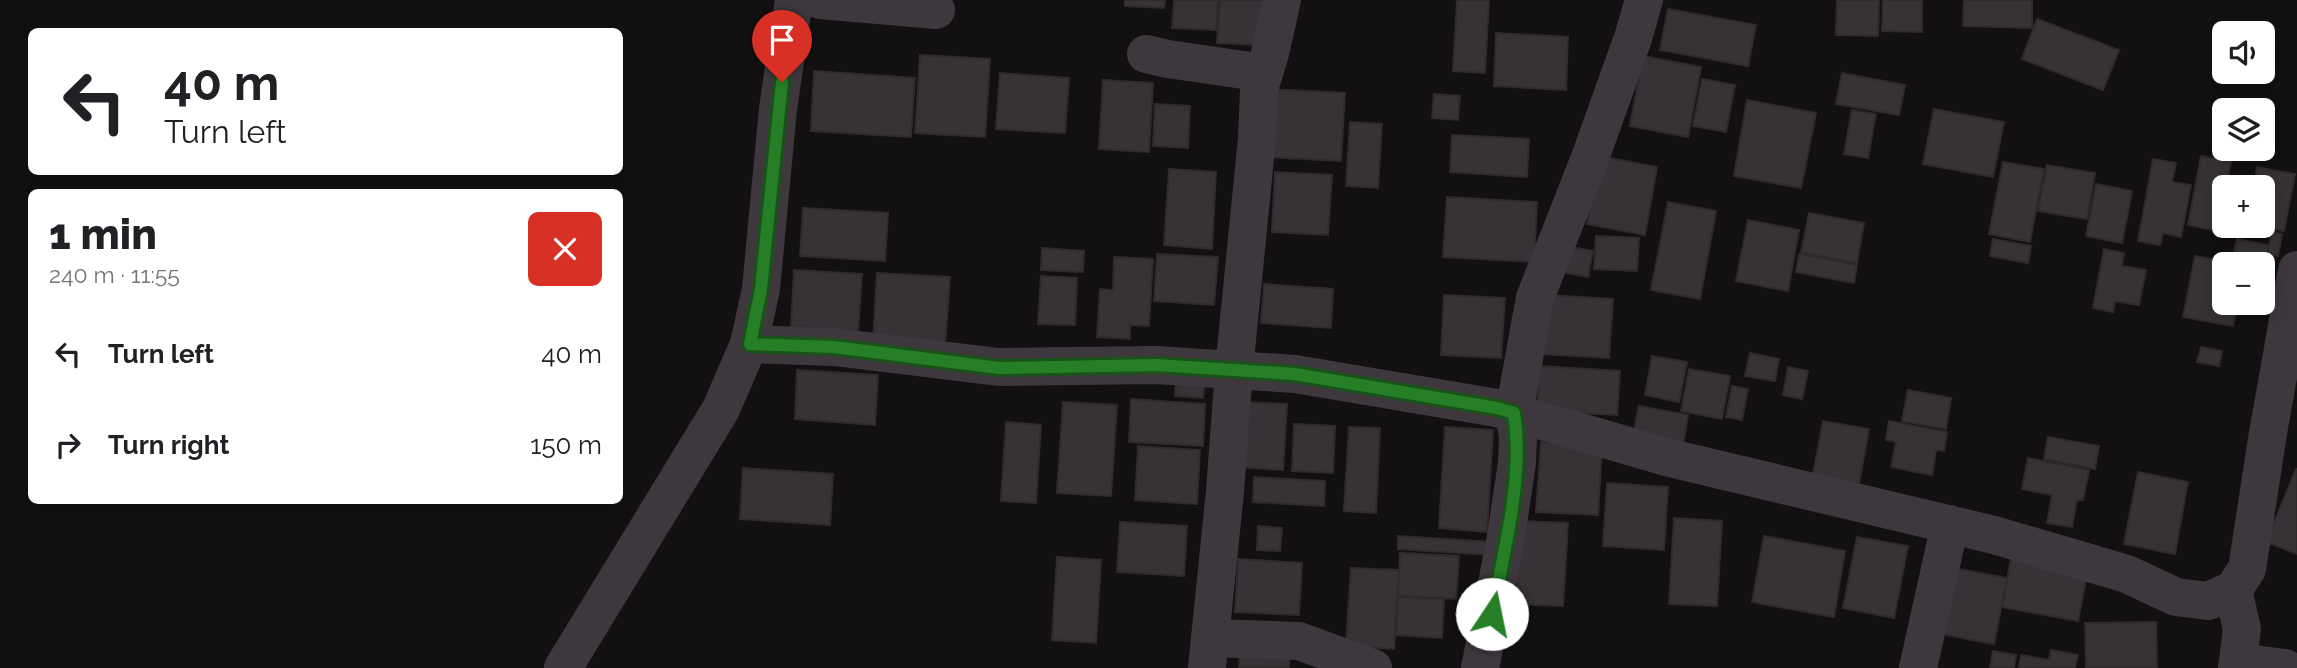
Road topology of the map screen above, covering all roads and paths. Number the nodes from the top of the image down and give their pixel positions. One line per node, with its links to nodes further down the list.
1 (794, 0): 9 (street)
2 (820, 0): 5 (street)
3 (1282, 0): 7 (street)
4 (1644, 0): 11 (street)
5 (936, 9)
6 (1146, 54): 7 (street)
7 (1264, 73): 10 (street)
8 (2297, 270): 12 (street)
9 (750, 344): 10 (street); 17 (street)
10 (1234, 370): 11 (street); 15 (street)
11 (1514, 413): 13 (street); 19 (street)
12 (2283, 437): 14 (street)
13 (1950, 524): 14 (street); 20 (street)
14 (2233, 590): 16 (street)
15 (1209, 653): 18 (street)
16 (2238, 665): 21 (street)
17 (563, 668)
18 (1373, 668)
19 (1480, 668)
20 (1918, 668)
21 (2285, 668)

